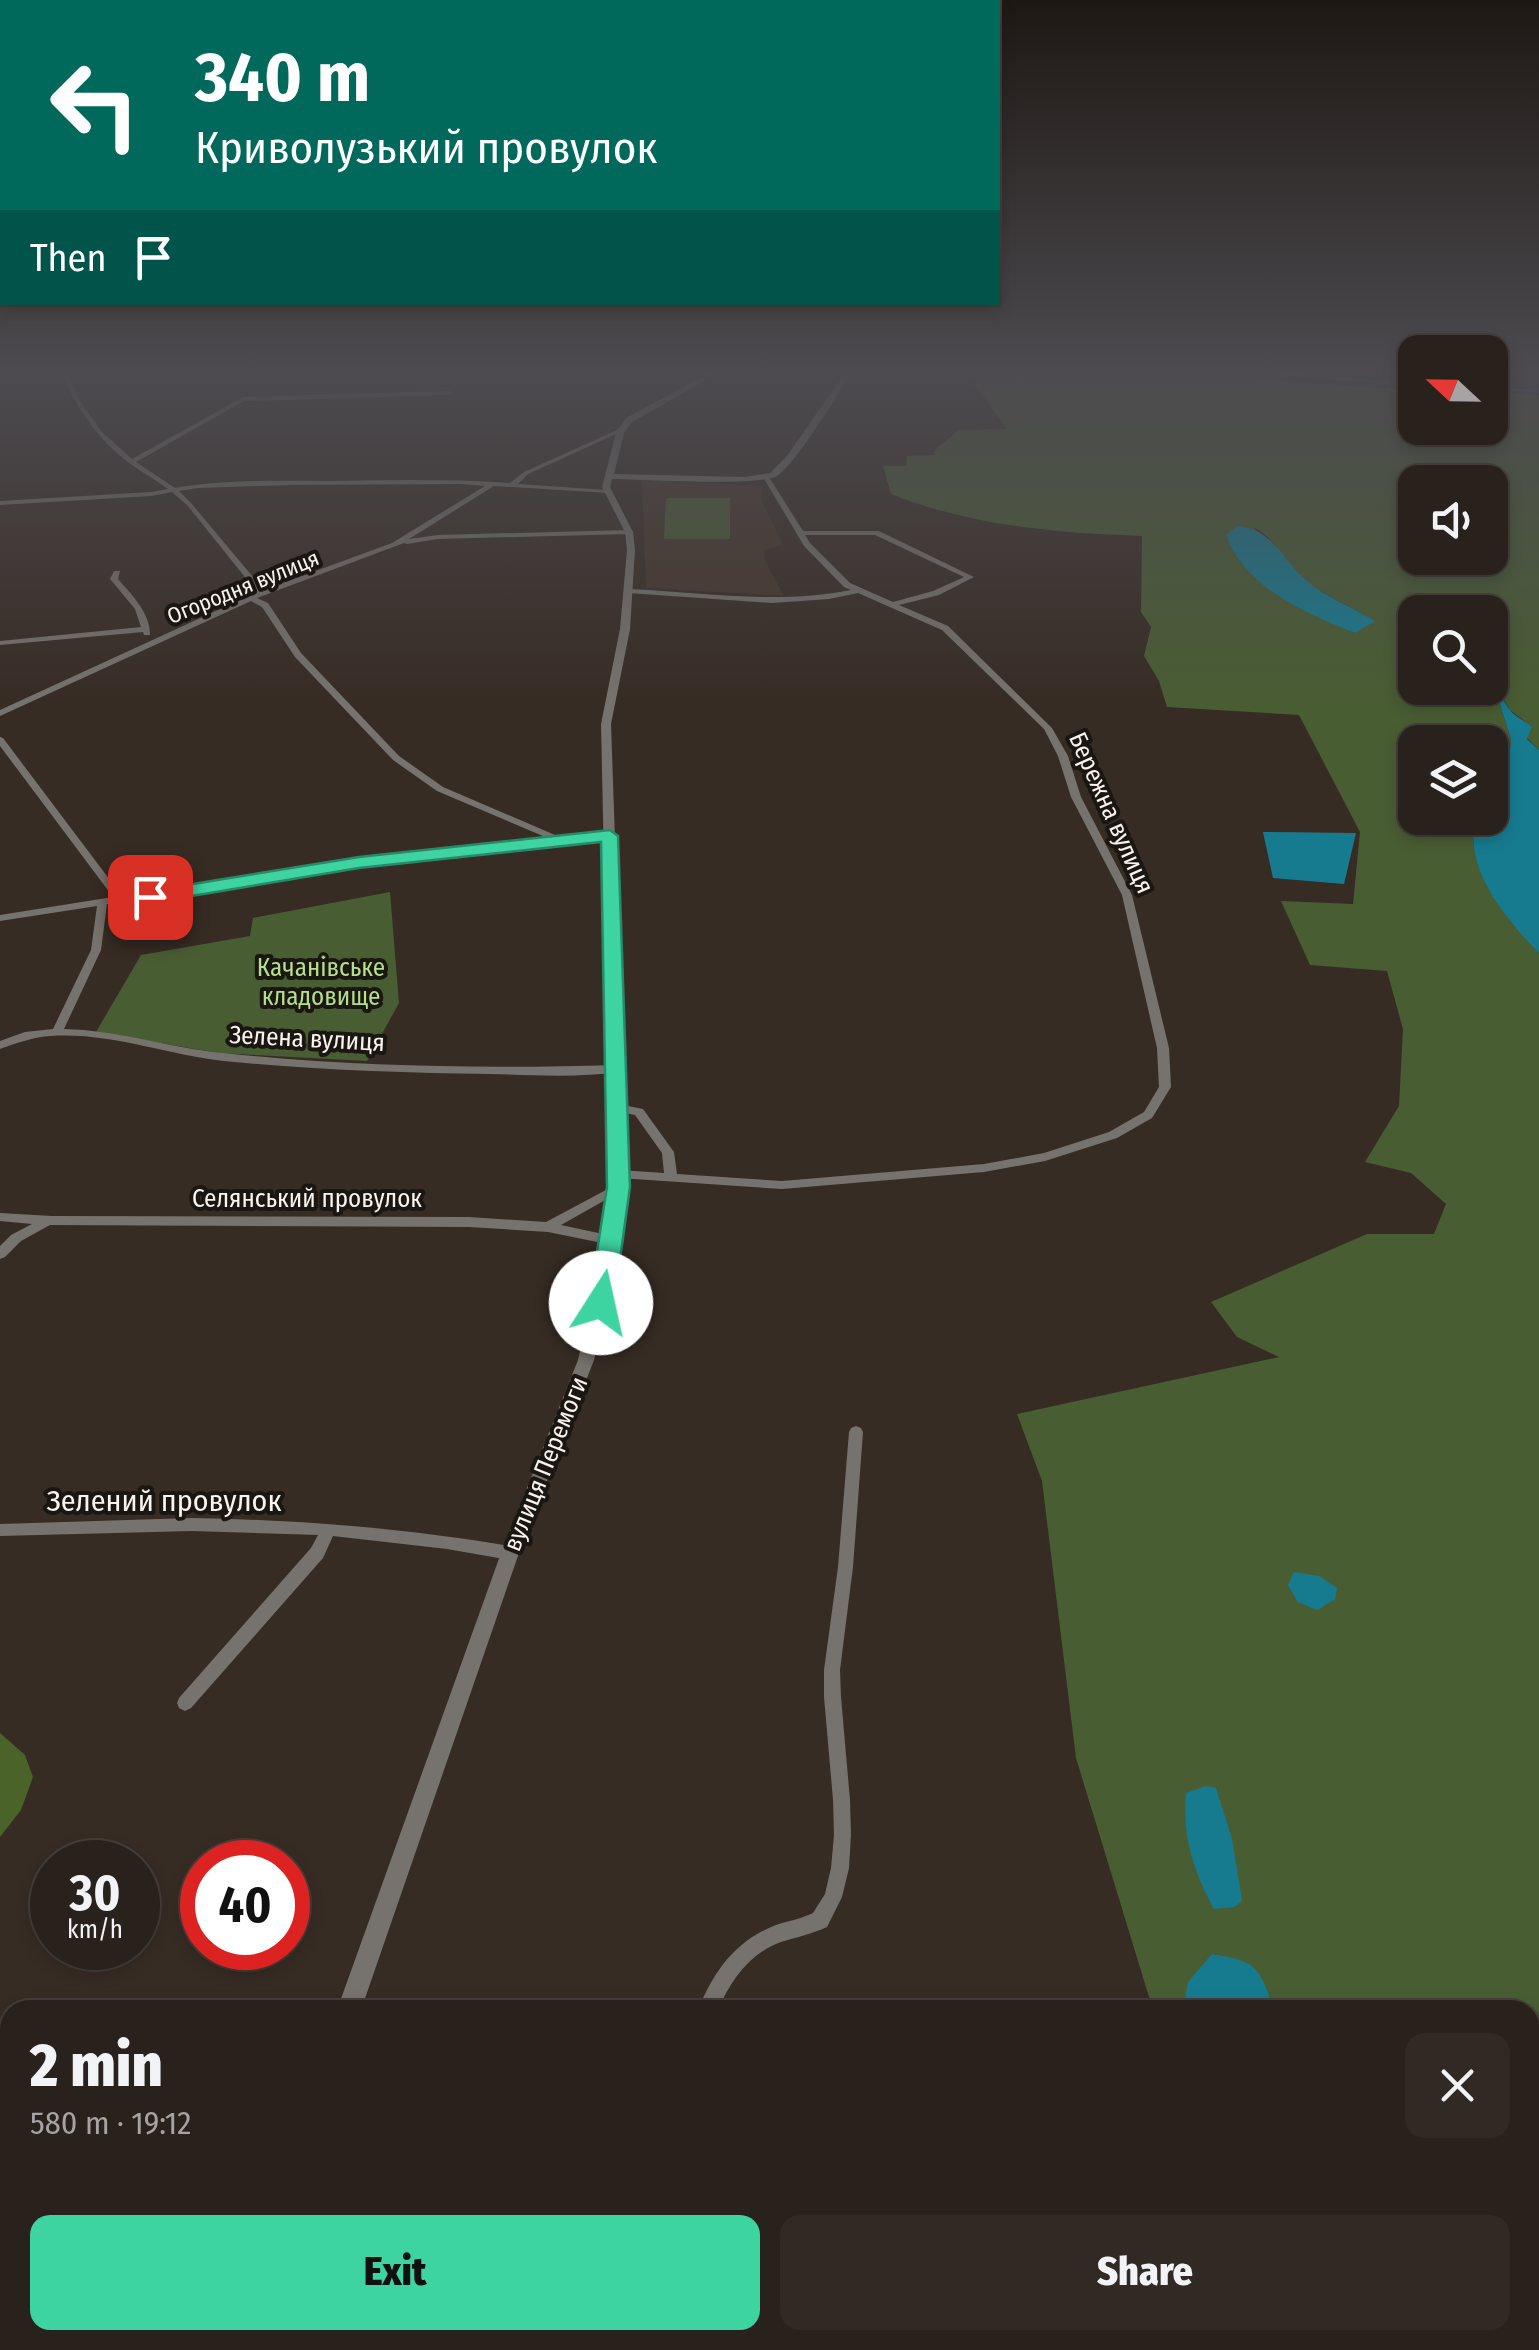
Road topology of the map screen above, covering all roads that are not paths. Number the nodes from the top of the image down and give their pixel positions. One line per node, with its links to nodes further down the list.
1 (165, 484): 10 (street)
2 (278, 484): 10 (street)
3 (426, 484): 4 (street)
4 (494, 484): 9 (street); 14 (street, Огородня вулиця)
5 (515, 484): 9 (street)
6 (608, 484): 7 (street); 9 (street); 12 (street, вулиця Перемоги)
7 (615, 484)
8 (771, 484): 13 (street, Бережна вулиця)
9 (512, 486)
10 (174, 490): 11 (street); 18 (street)
11 (0, 504)
12 (629, 532): 14 (street); 17 (street, вулиця Перемоги)
13 (799, 532): 16 (street, Бережна вулиця); 19 (street)
14 (395, 545): 18 (street, Огородня вулиця)
15 (117, 574): 20 (street)
16 (856, 591): 17 (street); 19 (street, Бережна вулиця)
17 (628, 592): 25 (street, вулиця Перемоги)
18 (257, 596): 22 (street, Огородня вулиця); 26 (street)
19 (891, 603): 34 (street, Бережна вулиця)
20 (147, 629): 21 (street); 22 (street)
21 (0, 643)
22 (154, 644): 23 (street, Огородня вулиця)
23 (0, 713)
24 (0, 740): 27 (street)
25 (610, 836): 26 (street); 32 (street, вулиця Перемоги)
26 (560, 840): 27 (street)
27 (121, 901): 28 (street)
28 (102, 904): 29 (street); 30 (street)
29 (0, 918)
30 (57, 1032): 31 (street, Зелена вулиця); 32 (street, Зелена вулиця)
31 (0, 1045)
32 (615, 1069): 33 (street, вулиця Перемоги)
33 (618, 1108): 34 (street); 35 (street, вулиця Перемоги)
34 (671, 1175): 35 (street, Бережна вулиця)
35 (619, 1180): 38 (street); 39 (street, вулиця Перемоги)
36 (0, 1218): 37 (street, Селянський провулок)
37 (52, 1222): 38 (street, Селянський провулок); 40 (street)
38 (548, 1227): 39 (street, Селянський провулок)
39 (612, 1240): 44 (street, вулиця Перемоги)
40 (0, 1254)
41 (856, 1432): 47 (street)
42 (0, 1530): 43 (street, Зелений провулок)
43 (328, 1532): 44 (street, Зелений провулок); 45 (street)
44 (510, 1553): 46 (street, вулиця Перемоги)
45 (185, 1703)
46 (352, 2000)
47 (712, 2000)

